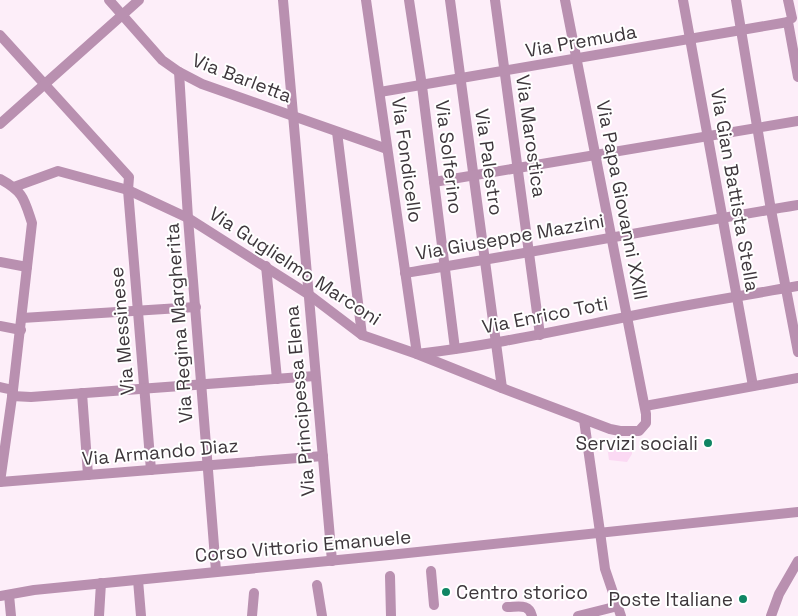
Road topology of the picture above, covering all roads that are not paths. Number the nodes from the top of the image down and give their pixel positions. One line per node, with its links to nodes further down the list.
1 (109, 0): 12 (street, Via Barletta)
2 (139, 0): 12 (street)
3 (283, 0): 26 (street, Via Principessa Elena)
4 (366, 0): 25 (street, Via Fondicello)
5 (409, 0): 24 (street, Via Solferino)
6 (450, 0): 22 (street, Via Palestro)
7 (495, 0): 20 (street, Via Marostica)
8 (566, 0): 18 (street, Via Papa Giovanni XXIII)
9 (683, 0): 17 (street, Via Gian Battista Stella)
10 (736, 0): 14 (street)
11 (788, 0): 13 (street)
12 (123, 15): 19 (street, Via Barletta); 23 (street)
13 (793, 17): 14 (street, Via Premuda); 16 (street)
14 (741, 31): 17 (street, Via Premuda); 29 (street)
15 (0, 35): 23 (street, Via Messinese)
16 (794, 38): 21 (street)
17 (690, 39): 18 (street, Via Premuda); 31 (street, Via Gian Battista Stella)
18 (577, 60): 20 (street, Via Premuda); 33 (street, Via Papa Giovanni XXIII)
19 (179, 72): 26 (street, Via Barletta); 42 (street, Via Regina Margherita)
20 (504, 72): 22 (street, Via Premuda); 34 (street, Via Marostica)
21 (798, 77)
22 (460, 79): 24 (street, Via Premuda); 35 (street, Via Palestro)
23 (45, 84): 28 (street); 39 (street, Via Messinese)
24 (422, 86): 25 (street, Via Premuda); 37 (street, Via Solferino)
25 (380, 92): 32 (street, Via Fondicello)
26 (293, 116): 30 (street, Via Barletta); 54 (street, Via Principessa Elena)
27 (798, 122): 29 (street)
28 (0, 124)
29 (757, 128): 31 (street); 41 (street)
30 (337, 132): 32 (street, Via Barletta); 62 (street)
31 (708, 137): 33 (street); 43 (street, Via Gian Battista Stella)
32 (388, 149): 51 (street, Via Fondicello)
33 (596, 156): 34 (street); 44 (street, Via Papa Giovanni XXIII)
34 (518, 169): 35 (street); 45 (street, Via Marostica)
35 (473, 176): 37 (street); 46 (street, Via Palestro)
36 (0, 179): 38 (street)
37 (434, 182): 49 (street, Via Solferino)
38 (14, 187): 39 (street, Via Guglielmo Marconi); 50 (street)
39 (128, 190): 42 (street, Via Guglielmo Marconi); 57 (street, Via Messinese)
40 (798, 205): 41 (street, Via Giuseppe Mazzini)
41 (771, 210): 43 (street, Via Giuseppe Mazzini); 53 (street)
42 (188, 218): 48 (street, Via Guglielmo Marconi); 56 (street, Via Regina Margherita)
43 (722, 218): 44 (street, Via Giuseppe Mazzini); 55 (street, Via Gian Battista Stella)
44 (612, 237): 45 (street, Via Giuseppe Mazzini); 58 (street, Via Papa Giovanni XXIII)
45 (529, 252): 46 (street, Via Giuseppe Mazzini); 63 (street, Via Marostica)
46 (485, 261): 49 (street, Via Giuseppe Mazzini); 64 (street, Via Palestro)
47 (0, 262): 50 (street)
48 (266, 266): 54 (street, Via Guglielmo Marconi); 70 (street)
49 (446, 266): 51 (street, Via Giuseppe Mazzini); 65 (street, Via Solferino)
50 (27, 267): 59 (street)
51 (405, 273): 67 (street, Via Fondicello)
52 (798, 286): 53 (street, Via Enrico Toti)
53 (786, 288): 55 (street, Via Enrico Toti); 66 (street)
54 (308, 294): 62 (street, Via Guglielmo Marconi); 68 (street, Via Principessa Elena)
55 (737, 296): 58 (street, Via Enrico Toti); 72 (street, Via Gian Battista Stella)
56 (196, 307): 57 (street); 71 (street, Via Regina Margherita)
57 (138, 310): 59 (street); 75 (street, Via Messinese)
58 (627, 316): 63 (street, Via Enrico Toti); 78 (street, Via Papa Giovanni XXIII)
59 (22, 318): 61 (street)
60 (0, 326): 61 (street)
61 (20, 330): 76 (street)
62 (362, 334): 67 (street, Via Guglielmo Marconi)
63 (540, 336): 64 (street, Via Enrico Toti)
64 (496, 343): 65 (street, Via Enrico Toti); 74 (street, Via Palestro)
65 (455, 349): 67 (street, Via Enrico Toti)
66 (798, 352)
67 (417, 354): 74 (street, Via Guglielmo Marconi)
68 (316, 376): 70 (street); 80 (street, Via Principessa Elena)
69 (798, 378): 72 (street)
70 (277, 379): 71 (street)
71 (201, 384): 75 (street); 81 (street, Via Regina Margherita)
72 (753, 386): 78 (street)
73 (0, 387): 76 (street)
74 (502, 388): 79 (street, Via Guglielmo Marconi)
75 (144, 389): 77 (street); 82 (street, Via Messinese)
76 (13, 393): 77 (street); 84 (street)
77 (82, 393): 83 (street)
78 (645, 406): 79 (street, Via Guglielmo Marconi)
79 (584, 420): 86 (street)
80 (323, 456): 81 (street, Via Armando Diaz); 87 (street, Via Principessa Elena)
81 (207, 466): 82 (street, Via Armando Diaz); 89 (street, Via Regina Margherita)
82 (151, 470): 83 (street, Via Armando Diaz)
83 (88, 475): 84 (street, Via Armando Diaz)
84 (0, 482)
85 (798, 512): 86 (street, Corso Vittorio Emanuele)
86 (600, 532): 87 (street, Corso Vittorio Emanuele); 99 (street)
87 (332, 561): 89 (street, Corso Vittorio Emanuele)
88 (798, 561): 108 (street)
89 (216, 571): 92 (street, Corso Vittorio Emanuele)
90 (431, 571): 97 (street)
91 (390, 576): 105 (street)
92 (138, 580): 93 (street, Corso Vittorio Emanuele); 102 (street)
93 (101, 583): 96 (street, Corso Vittorio Emanuele); 101 (street)
94 (317, 585): 104 (street)
95 (254, 593): 103 (street)
96 (5, 595): 100 (street)
97 (434, 605)
98 (507, 606): 106 (street)
99 (620, 611): 107 (street)
100 (11, 616)
101 (99, 616)
102 (141, 616)
103 (252, 616)
104 (322, 616)
105 (391, 616)
106 (532, 616)
107 (578, 616)
108 (771, 616)

